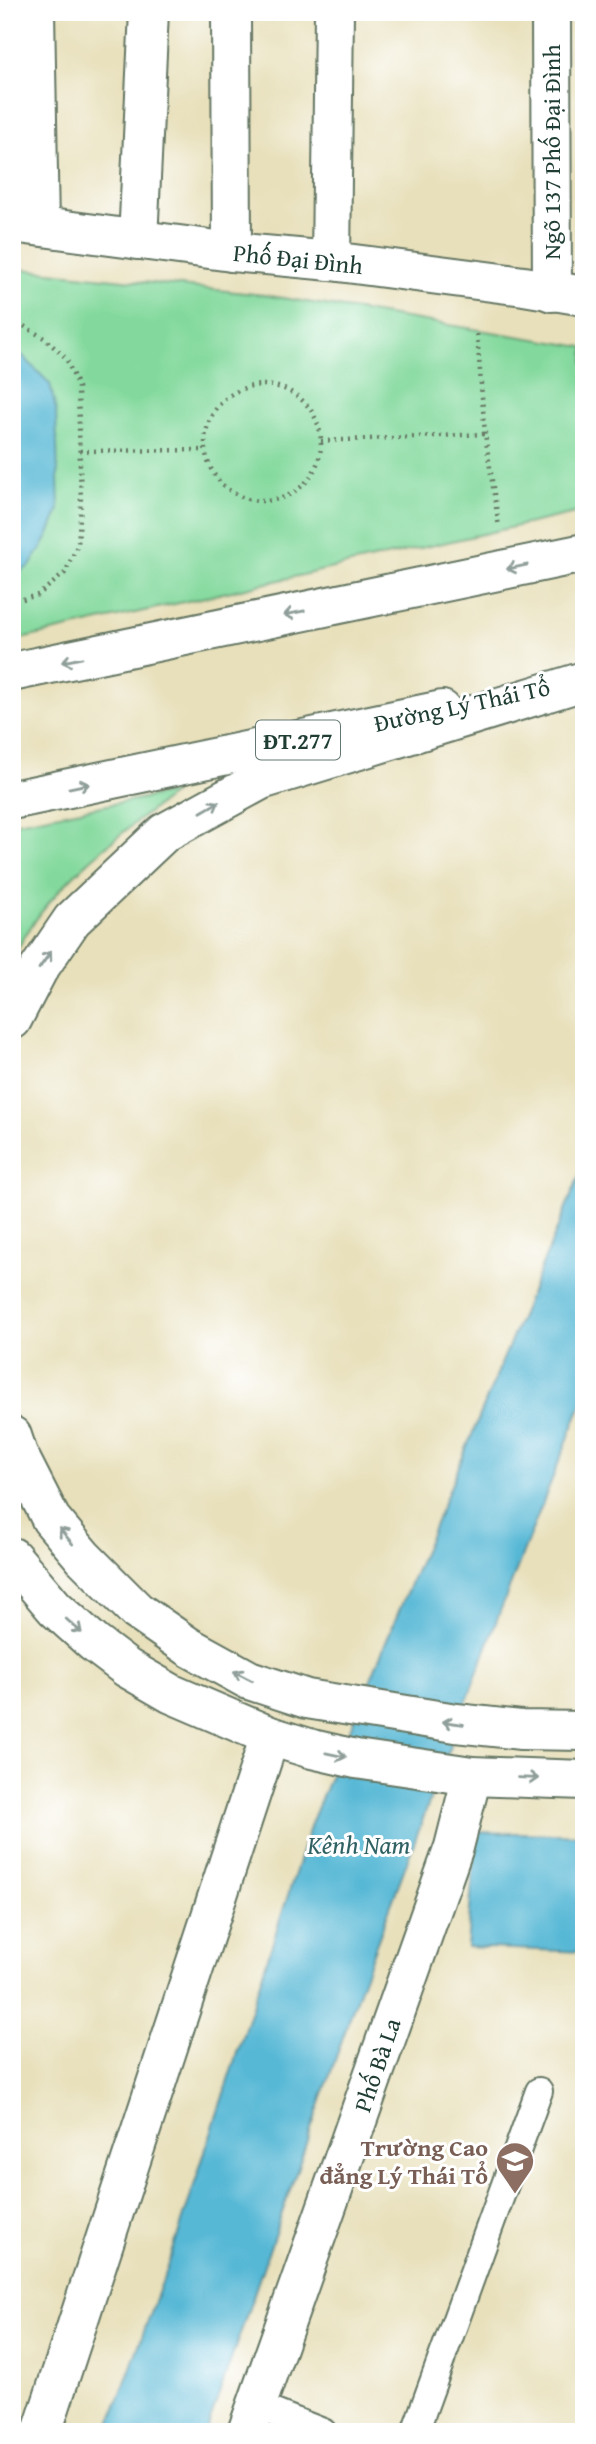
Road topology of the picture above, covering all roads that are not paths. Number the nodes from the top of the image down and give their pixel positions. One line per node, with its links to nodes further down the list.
1 (35, 12): 6 (main road)
2 (149, 12): 7 (main road)
3 (231, 12): 8 (main road)
4 (334, 12): 9 (main road)
5 (551, 12): 10 (main road, Ngõ 137 Phố Đại Đình)
6 (26, 225): 7 (main road, Phố Đại Đình)
7 (138, 240): 8 (main road, Phố Đại Đình)
8 (232, 252): 9 (main road, Phố Đại Đình)
9 (331, 261): 10 (main road, Phố Đại Đình)
10 (568, 294)
11 (584, 553): 12 (main road, one-way to 12)
12 (12, 673)
13 (584, 680): 14 (main road, Đường Lý Thái Tổ / ĐT.277, one-way to 13); 15 (main road, one-way to 13)
14 (12, 800)
15 (12, 1020)
16 (12, 1436): 18 (main road, one-way to 16)
17 (12, 1557): 19 (main road, one-way to 19)
18 (584, 1731)
19 (271, 1736): 20 (main road, one-way to 20); 24 (main road)
20 (472, 1776): 21 (main road, one-way to 21); 23 (main road, Phố Bà La)
21 (584, 1780)
22 (539, 2091): 26 (lane)
23 (252, 2419): 25 (lane)
24 (42, 2432)
25 (323, 2432)
26 (415, 2432)

